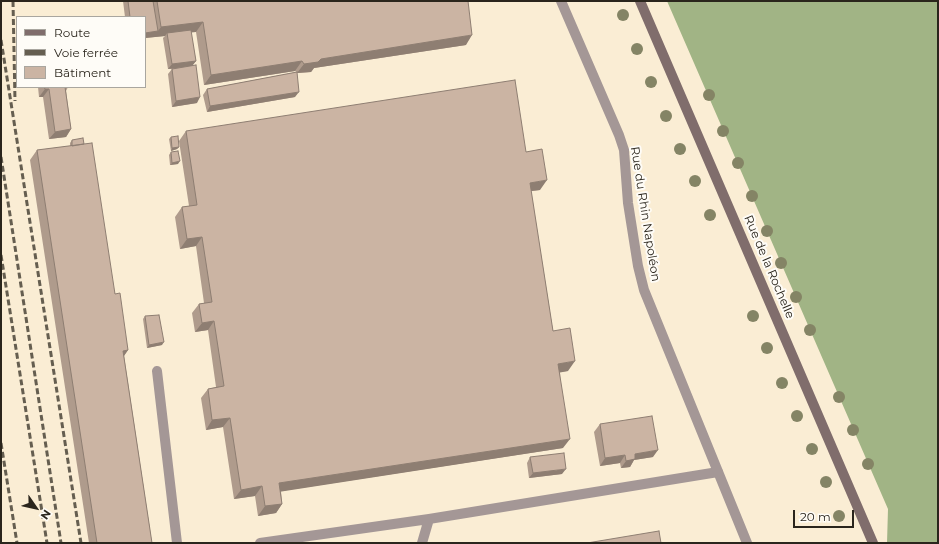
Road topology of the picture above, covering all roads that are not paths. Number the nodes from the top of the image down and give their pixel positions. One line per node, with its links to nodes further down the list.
1 (561, 1): 4 (street, Rue du Rhin Napoléon)
2 (640, 1): 10 (main road, Rue de la Rochelle)
3 (157, 371): 6 (street)
4 (718, 472): 5 (street); 9 (street, Rue du Rhin Napoléon)
5 (429, 519): 7 (street); 8 (street)
6 (177, 543)
7 (260, 543)
8 (422, 543)
9 (747, 543)
10 (873, 543)

